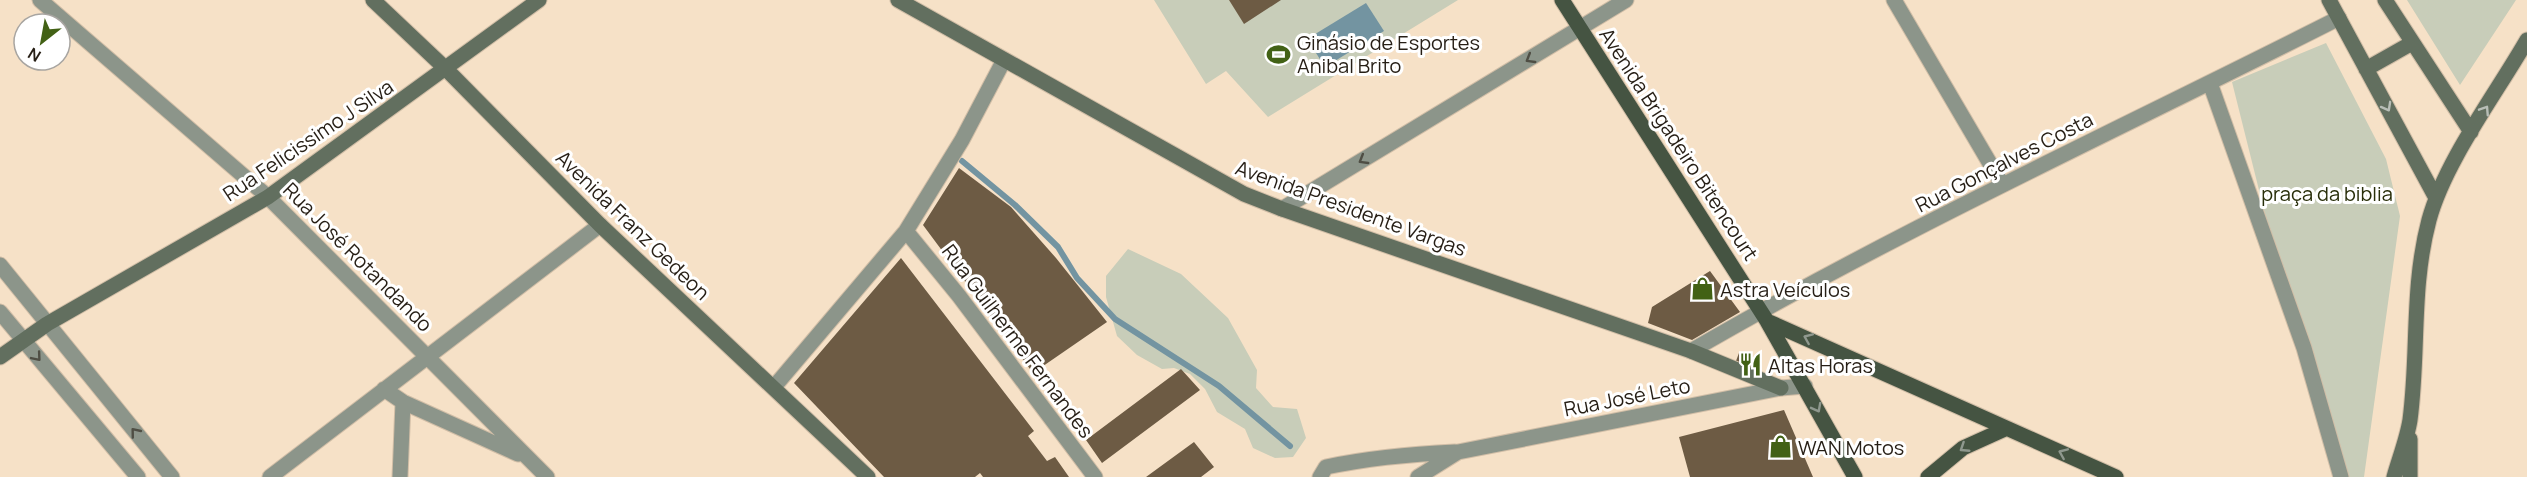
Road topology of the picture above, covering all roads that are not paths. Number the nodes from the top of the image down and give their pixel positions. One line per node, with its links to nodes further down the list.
1 (40, 0): 20 (street, Rua José Rotandando)
2 (372, 0): 15 (street, Avenida Franz Gedeon)
3 (539, 0): 15 (street, Rua Felicissimo J Silva)
4 (899, 0): 14 (street, Avenida Presidente Vargas)
5 (1562, 0): 11 (main road, Avenida Brigadeiro Bitencourt)
6 (1626, 0): 11 (street)
7 (1894, 0): 19 (street)
8 (2329, 0): 10 (street)
9 (2385, 0): 13 (street)
10 (2339, 18): 16 (street); 17 (street, Rua Gonçalves Costa)
11 (1580, 28): 22 (street, one-way to 22); 27 (main road, Avenida Brigadeiro Bitencourt)
12 (2527, 40): 18 (street, one-way to 12)
13 (2412, 43): 16 (street); 18 (street)
14 (1004, 60): 22 (street, Avenida Presidente Vargas); 24 (street)
15 (446, 69): 20 (street, Rua Felicissimo J Silva); 23 (street, Avenida Franz Gedeon)
16 (2366, 69): 21 (street, one-way to 21)
17 (2211, 83): 19 (street, Rua Gonçalves Costa); 54 (street)
18 (2471, 132): 21 (street)
19 (2002, 184): 27 (street, Rua Gonçalves Costa)
20 (268, 197): 28 (street, Rua Felicissimo J Silva); 32 (street, Rua José Rotandando)
21 (2436, 198): 38 (street)
22 (1282, 209): 30 (street, Avenida Presidente Vargas)
23 (600, 225): 32 (street); 34 (street, Avenida Franz Gedeon)
24 (906, 231): 34 (street); 48 (street, Rua Guilherme Fernandes)
25 (0, 265): 28 (street)
26 (0, 312): 29 (street)
27 (1764, 316): 30 (street, Rua Gonçalves Costa); 33 (main road, Avenida Brigadeiro Bitencourt); 39 (main road, one-way to 27)
28 (47, 324): 29 (street, Rua Felicissimo J Silva); 43 (street, one-way to 28)
29 (22, 340): 31 (street, Rua Felicissimo J Silva); 42 (street, one-way to 42)
30 (1691, 351): 36 (street, Avenida Presidente Vargas)
31 (0, 357)
32 (429, 357): 35 (street); 41 (street, Rua José Rotandando)
33 (1805, 386): 36 (street, Rua José Leto); 51 (main road, Avenida Brigadeiro Bitencourt, one-way to 51)
34 (774, 387): 47 (street, Avenida Franz Gedeon)
35 (384, 388): 37 (street, Rua José Rotandando); 44 (street)
36 (1781, 388): 40 (street, Rua José Leto)
37 (403, 402): 41 (street, Rua José Rotandando); 45 (street)
38 (2410, 421): 55 (street); 56 (street)
39 (2005, 429): 52 (main road, one-way to 52); 53 (main road, one-way to 39)
40 (1458, 452): 49 (street, Rua José Leto); 50 (street, Rua José Leto)
41 (528, 458): 46 (street, Rua José Rotandando)
42 (138, 477)
43 (172, 477)
44 (270, 477)
45 (400, 477)
46 (547, 477)
47 (868, 477)
48 (1095, 477)
49 (1320, 477)
50 (1418, 477)
51 (1855, 477)
52 (1928, 477)
53 (2116, 477)
54 (2341, 477)
55 (2394, 477)
56 (2410, 477)

